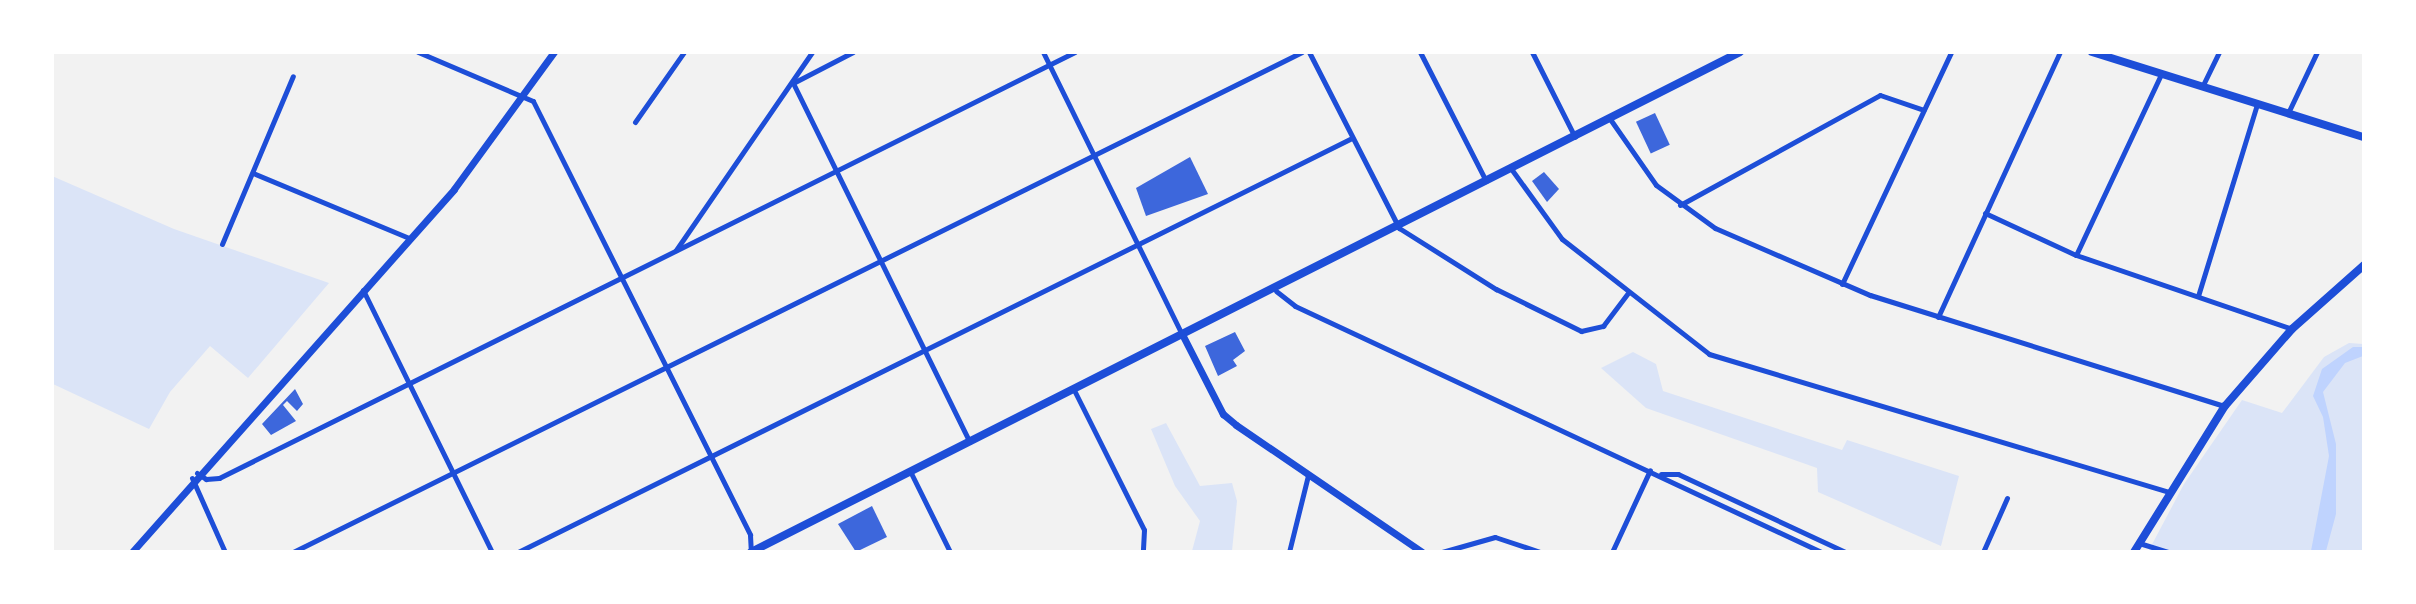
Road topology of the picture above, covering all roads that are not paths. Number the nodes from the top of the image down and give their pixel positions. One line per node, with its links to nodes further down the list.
1 (418, 52): 24 (street)
2 (554, 52): 24 (street)
3 (684, 52): 29 (street)
4 (812, 52): 22 (street)
5 (853, 52): 22 (street)
6 (1043, 52): 19 (street)
7 (1075, 52): 19 (street)
8 (1302, 52): 33 (street)
9 (1309, 52): 32 (street)
10 (1420, 52): 37 (street)
11 (1532, 52): 30 (street)
12 (1740, 52): 28 (main road)
13 (1951, 52): 26 (street)
14 (2060, 52): 39 (street)
15 (2092, 52): 18 (main road)
16 (2219, 52): 23 (street)
17 (2317, 52): 27 (street)
18 (2118, 56): 20 (main road)
19 (1049, 65): 33 (street); 35 (street)
20 (2161, 74): 23 (main road); 45 (street)
21 (293, 76): 36 (street)
22 (793, 83): 35 (street); 44 (street)
23 (2202, 87): 25 (main road)
24 (525, 95): 41 (street); 48 (street)
25 (2257, 104): 27 (main road); 53 (street)
26 (1924, 110): 38 (street); 49 (street)
27 (2288, 114): 31 (main road)
28 (1610, 119): 30 (main road); 38 (street)
29 (635, 122)
30 (1575, 137): 34 (main road)
31 (2364, 137)
32 (1352, 138): 40 (street); 43 (street)
33 (1094, 155): 43 (street); 46 (street)
34 (1512, 170): 37 (main road); 52 (street)
35 (836, 171): 44 (street); 46 (street)
36 (253, 173): 41 (street); 42 (street)
37 (1486, 183): 40 (main road)
38 (1680, 204): 49 (street)
39 (1985, 213): 45 (street); 54 (street)
40 (1399, 228): 51 (main road); 52 (street)
41 (409, 238): 50 (street)
42 (222, 244)
43 (1138, 244): 56 (street); 57 (street)
44 (676, 250): 48 (street)
45 (2076, 255): 53 (street)
46 (881, 261): 57 (street); 58 (street)
47 (2364, 265): 55 (main road)
48 (622, 278): 58 (street); 59 (street)
49 (1842, 284): 54 (street)
50 (363, 290): 59 (street); 68 (street)
51 (1276, 291): 56 (main road); 64 (street)
52 (1628, 292): 70 (street)
53 (2198, 296): 55 (street)
54 (1938, 317): 61 (street)
55 (2292, 329): 61 (main road)
56 (1183, 336): 60 (main road); 69 (street)
57 (925, 349): 62 (street); 63 (street)
58 (666, 367): 63 (street); 65 (street)
59 (408, 383): 65 (street); 68 (street)
60 (1075, 392): 62 (main road); 81 (street)
61 (2225, 406): 70 (main road)
62 (970, 444): 66 (main road)
63 (710, 455): 78 (street); 79 (street)
64 (1650, 470): 67 (street); 86 (street)
65 (452, 473): 76 (street); 77 (street)
66 (911, 473): 79 (main road); 80 (street)
67 (1660, 474): 73 (street); 87 (street)
68 (194, 475): 74 (street); 75 (street)
69 (1308, 475): 82 (street); 83 (street)
70 (2168, 492): 72 (main road)
71 (2007, 498): 89 (street)
72 (2139, 543): 90 (main road); 91 (street)
73 (1832, 549): 88 (street)
74 (132, 552)
75 (225, 552)
76 (293, 552)
77 (492, 552)
78 (518, 552)
79 (751, 552)
80 (950, 552)
81 (1143, 552)
82 (1289, 552)
83 (1422, 552)
84 (1442, 552): 85 (street)
85 (1540, 552)
86 (1612, 552)
87 (1821, 552)
88 (1845, 552)
89 (1983, 552)
90 (2134, 552)
91 (2169, 552)

